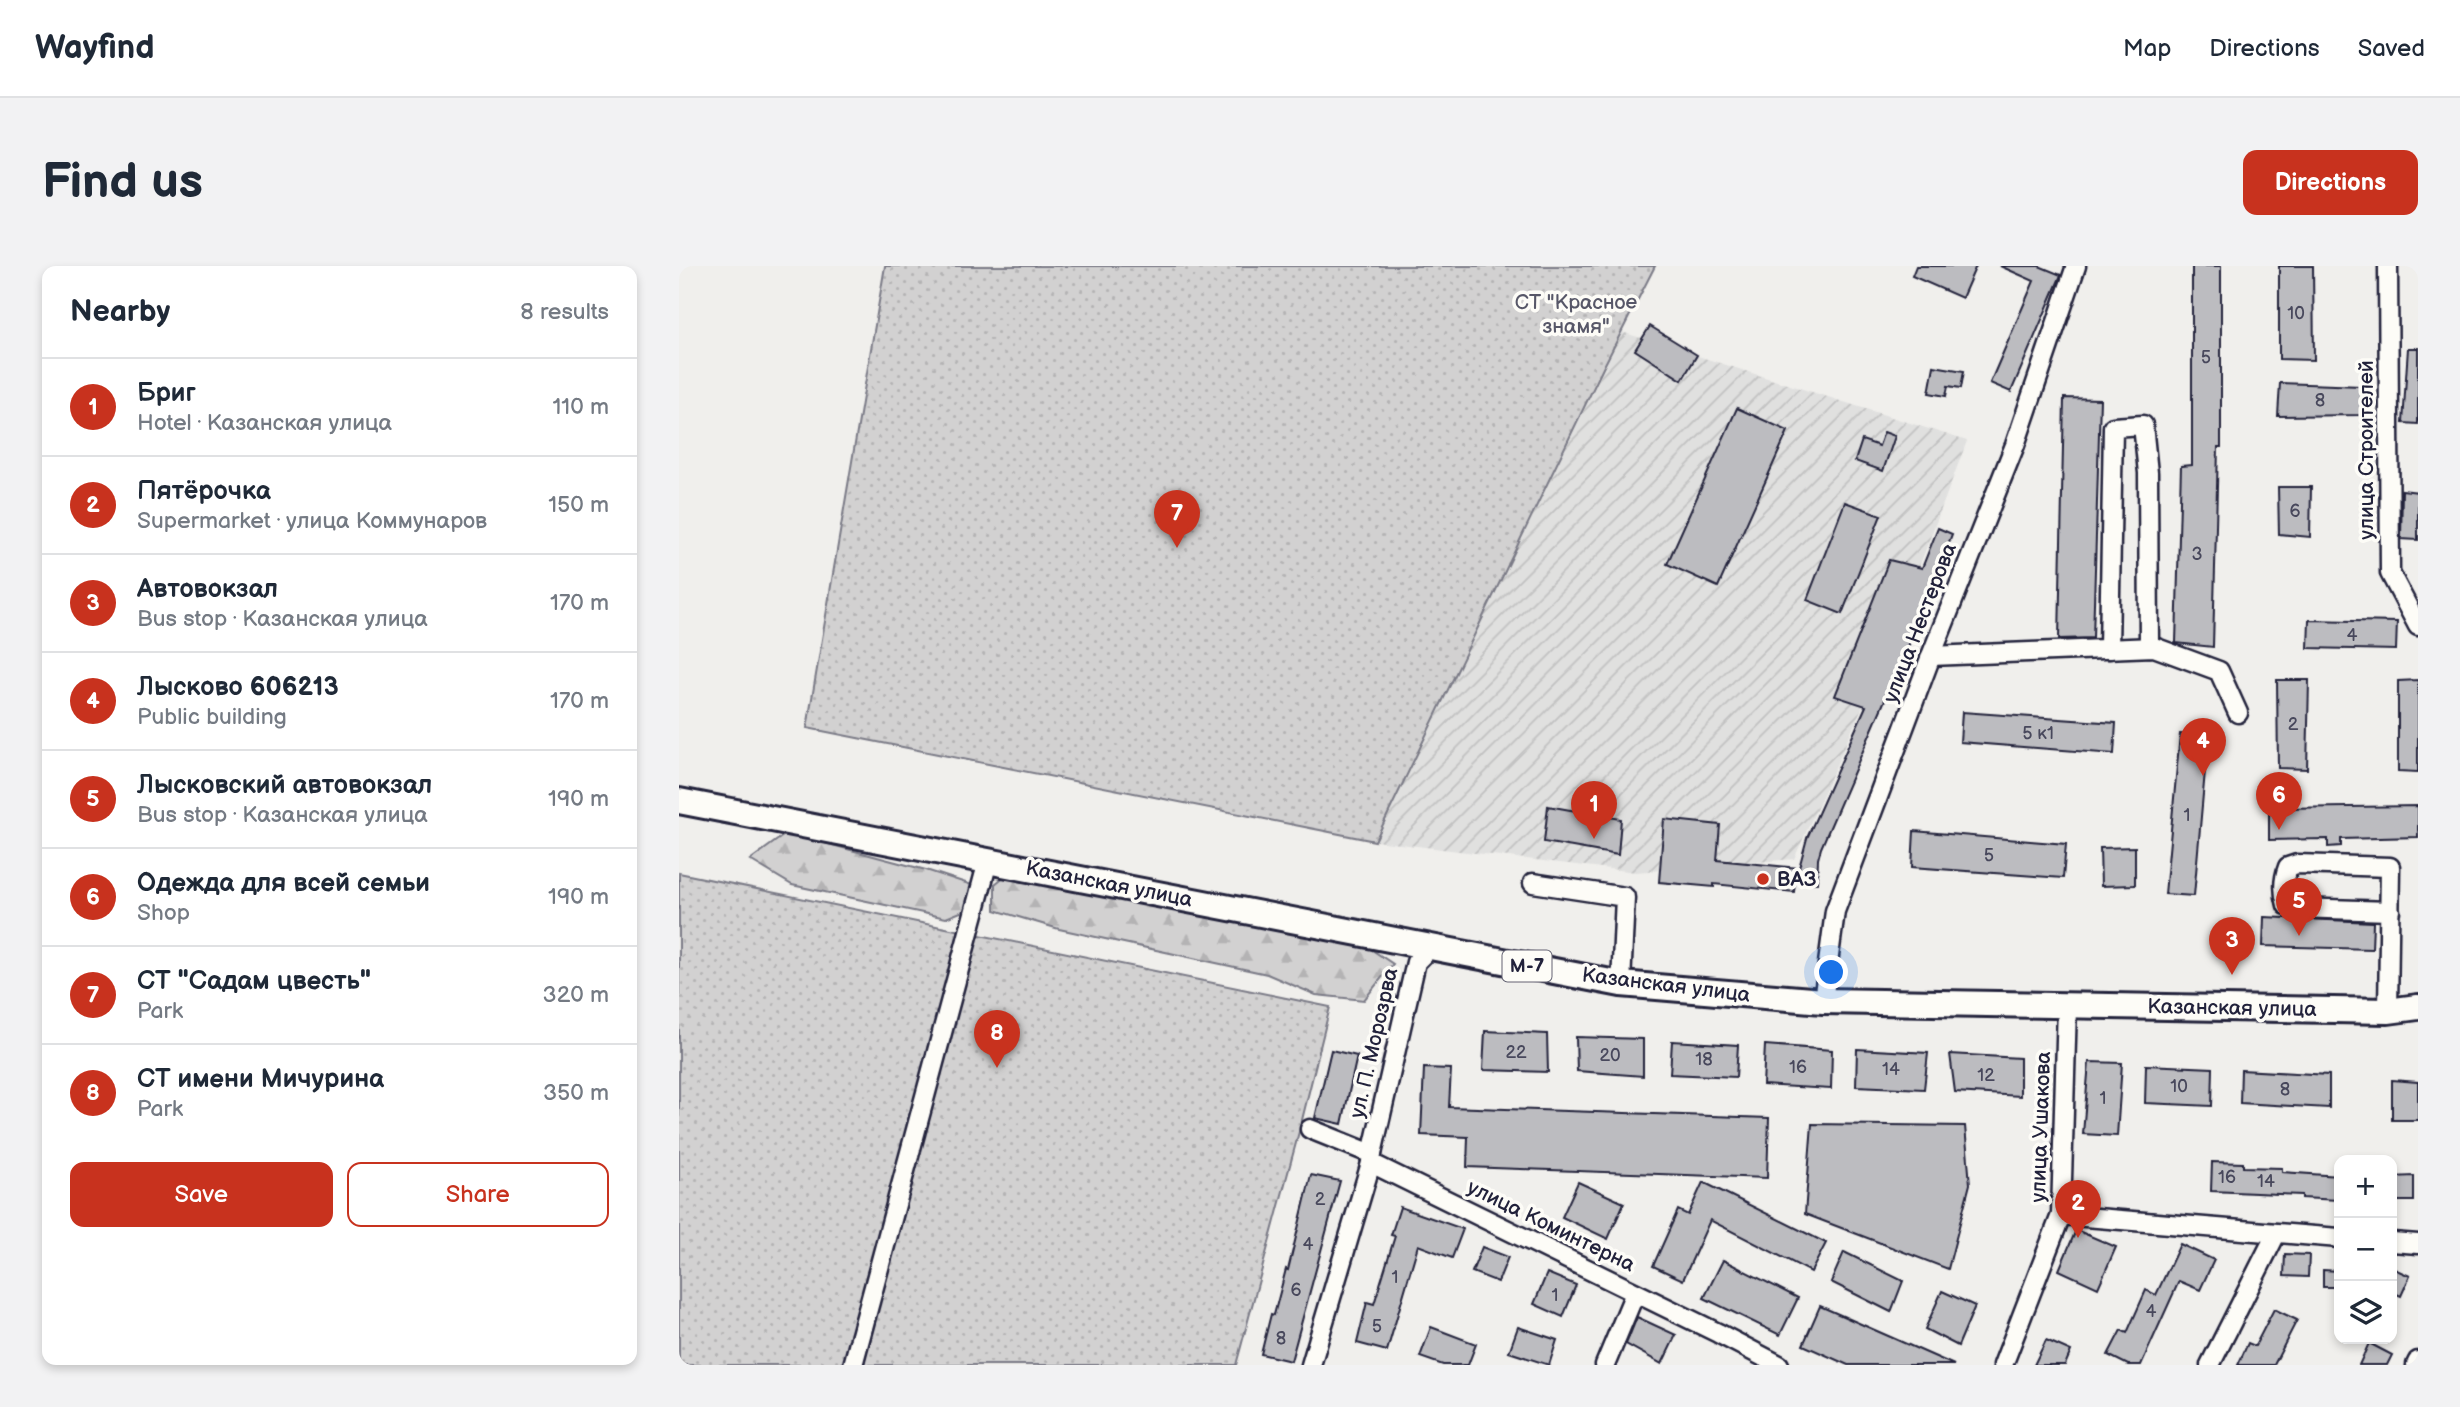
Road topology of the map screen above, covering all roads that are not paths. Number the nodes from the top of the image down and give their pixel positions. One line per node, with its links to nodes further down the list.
1 (2388, 266): 3 (street, улица Строителей)
2 (2072, 267): 6 (street, улица Нестерова)
3 (2418, 626)
4 (2149, 647): 5 (street); 5 (street); 7 (street)
5 (2109, 649): 6 (street)
6 (1931, 656): 14 (street, улица Нестерова)
7 (2238, 713)
8 (679, 801): 9 (highway, Казанская улица / М-7)
9 (988, 861): 12 (highway, Казанская улица / М-7); 26 (street)
10 (1533, 883): 13 (street)
11 (2389, 911): 11 (street); 17 (street)
12 (1431, 947): 13 (highway, Казанская улица / М-7); 19 (street, ул. П. Морозрва)
13 (1621, 984): 14 (highway, Казанская улица / М-7)
14 (1823, 1001): 15 (highway, Казанская улица / М-7)
15 (2067, 1006): 17 (highway, Казанская улица / М-7); 20 (street, улица Ушакова)
16 (2418, 1007): 17 (highway, Казанская улица / М-7)
17 (2388, 1011)
18 (1310, 1129): 19 (street, улица Коминтерна)
19 (1371, 1158): 25 (street, улица Коминтерна); 27 (street, ул. П. Морозрва)
20 (2061, 1215): 21 (street); 30 (street, улица Ушакова)
21 (2276, 1234): 22 (street); 31 (street)
22 (2334, 1238)
23 (2397, 1242): 24 (street)
24 (2418, 1244)
25 (1635, 1293): 28 (street); 29 (street, улица Коминтерна)
26 (853, 1365)
27 (1311, 1365)
28 (1605, 1365)
29 (1779, 1365)
30 (2003, 1365)
31 (2210, 1365)

